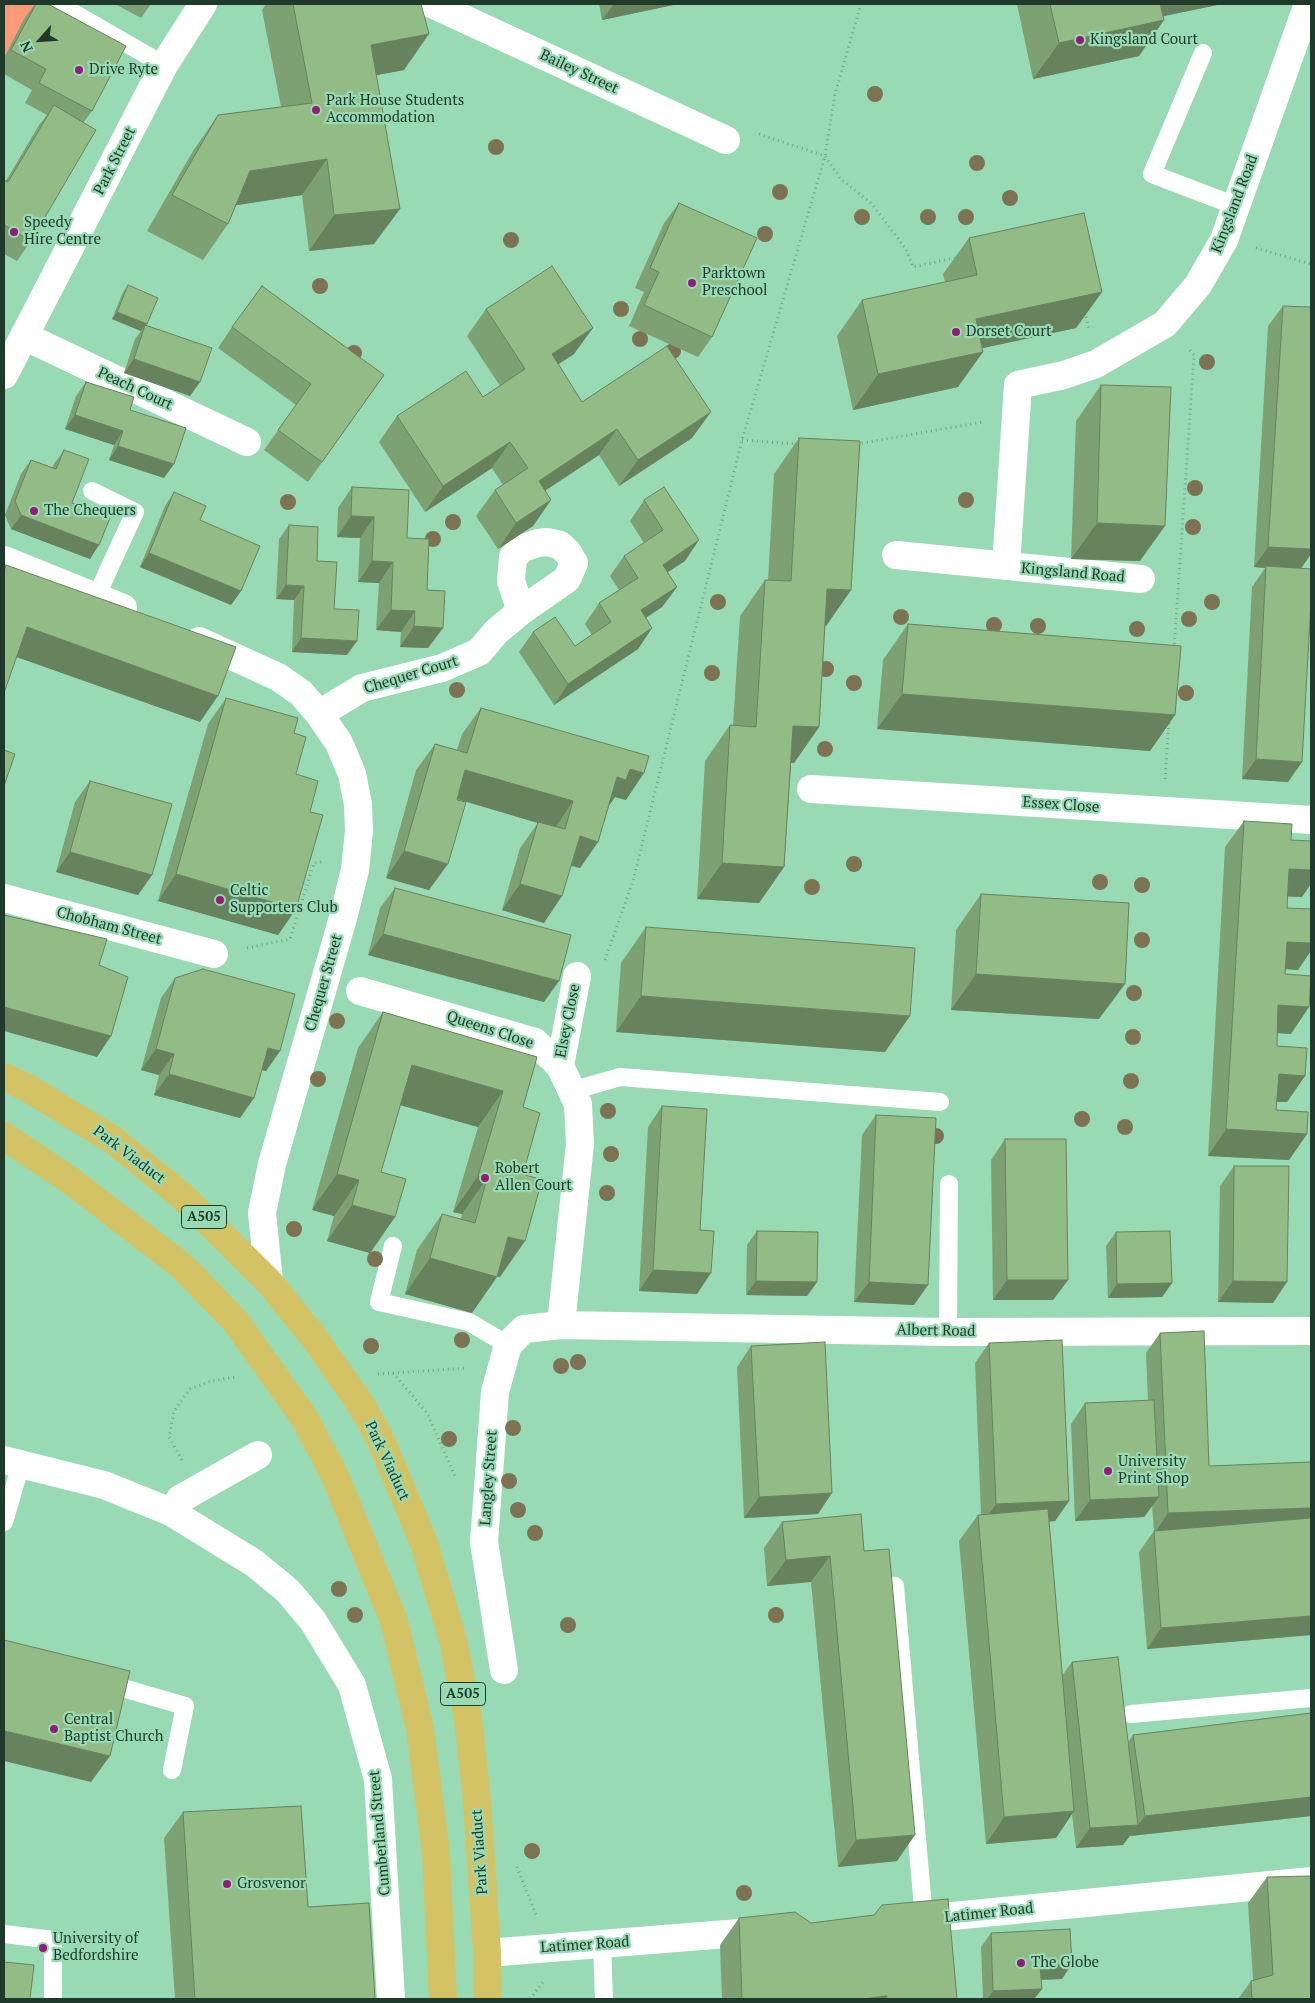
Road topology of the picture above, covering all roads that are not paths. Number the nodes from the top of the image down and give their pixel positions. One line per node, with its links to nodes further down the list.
1 (58, 4): 6 (lane)
2 (203, 4): 6 (street, Park Street)
3 (432, 4): 7 (street, Bailey Street)
4 (1308, 4): 8 (street, Kingsland Road)
5 (1203, 53): 8 (lane)
6 (164, 65): 9 (street, Park Street)
7 (726, 140)
8 (1236, 206): 15 (street, Kingsland Road)
9 (24, 336): 10 (street, Park Street); 11 (street, Peach Court)
10 (4, 375)
11 (247, 442)
12 (92, 491): 17 (lane)
13 (896, 555): 15 (street, Kingsland Road)
14 (4, 560): 17 (street)
15 (1006, 566): 16 (street, Kingsland Road)
16 (1141, 579)
17 (96, 597): 19 (street)
18 (521, 611): 21 (street, Chequer Court)
19 (148, 618)
20 (173, 629): 21 (street, Chequer Street)
21 (319, 714): 35 (street, Chequer Street)
22 (811, 789): 23 (street, Essex Close)
23 (1311, 820)
24 (4, 898): 25 (street, Chobham Street)
25 (214, 954)
26 (577, 976): 28 (street, Elsey Close)
27 (360, 991): 28 (street, Queens Close)
28 (560, 1066): 30 (street, Queens Close)
29 (4, 1077): 35 (highway, Park Viaduct / A505)
30 (571, 1091): 31 (lane); 36 (street, Queens Close)
31 (940, 1102)
32 (4, 1136): 60 (highway)
33 (949, 1184): 38 (lane)
34 (393, 1246): 39 (lane)
35 (269, 1281): 57 (highway, Park Viaduct / A505)
36 (560, 1325): 38 (street, Albert Road); 39 (street, Langley Street)
37 (1311, 1331): 38 (street, Albert Road)
38 (948, 1332)
39 (508, 1346): 45 (street, Langley Street)
40 (258, 1455): 42 (street)
41 (12, 1462): 42 (street, Cumberland Street); 43 (lane)
42 (171, 1512): 59 (street, Cumberland Street)
43 (4, 1522)
44 (895, 1586): 51 (lane)
45 (504, 1670)
46 (84, 1676): 49 (lane)
47 (1311, 1698): 48 (lane)
48 (1132, 1714)
49 (172, 1770)
50 (1311, 1881): 51 (street, Latimer Road)
51 (937, 1918): 52 (street, Latimer Road); 56 (street)
52 (885, 1922)
53 (788, 1929): 55 (street, Latimer Road)
54 (4, 1934): 58 (lane)
55 (602, 1944): 57 (street, Latimer Road); 62 (lane)
56 (951, 1944)
57 (487, 1953): 61 (highway, Park Viaduct / A505)
58 (53, 1999)
59 (391, 1999)
60 (443, 1999)
61 (488, 1999)
62 (604, 1999)

